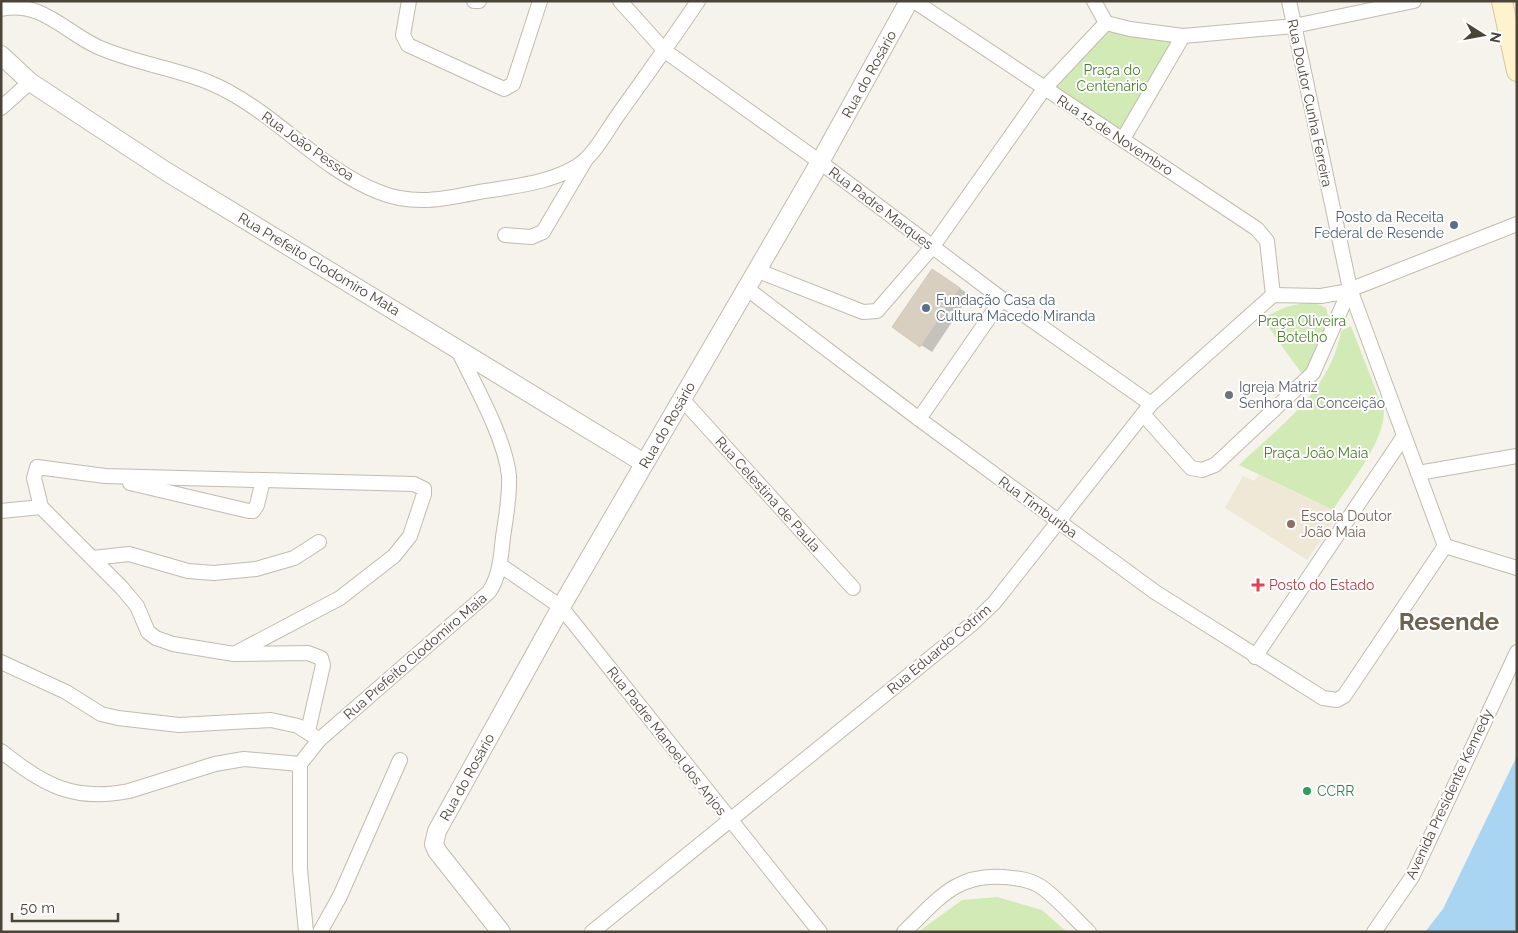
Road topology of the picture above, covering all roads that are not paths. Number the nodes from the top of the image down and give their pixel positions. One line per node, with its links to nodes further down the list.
1 (409, 1): 4 (street)
2 (474, 1): 3 (street)
3 (479, 1)
4 (540, 1)
5 (620, 1): 19 (street, Rua Padre Marques)
6 (698, 1): 19 (street, Rua João Pessoa)
7 (909, 1): 27 (street, Rua do Rosário)
8 (914, 1): 23 (street, Rua 15 de Novembro)
9 (1094, 1): 16 (street)
10 (1289, 1): 17 (street, Rua Doutor Cunha Ferreira)
11 (1414, 1): 17 (street)
12 (1502, 1): 21 (main road)
13 (1514, 1): 15 (main road)
14 (1, 9): 26 (street, Rua João Pessoa)
15 (1517, 15)
16 (1106, 23): 18 (street); 23 (street)
17 (1294, 26): 18 (street); 33 (street, Rua Doutor Cunha Ferreira)
18 (1183, 36): 25 (street)
19 (665, 50): 26 (street, Rua João Pessoa); 27 (street, Rua Padre Marques)
20 (1, 55): 22 (street, Rua Prefeito Clodomiro Mata)
21 (1517, 71)
22 (30, 82): 24 (street); 36 (street, Rua Prefeito Clodomiro Mata)
23 (1044, 89): 25 (street, Rua 15 de Novembro); 30 (street)
24 (1, 108)
25 (1123, 139): 34 (street, Rua 15 de Novembro)
26 (586, 160): 29 (street)
27 (820, 162): 30 (street, Rua Padre Marques); 31 (street, Rua do Rosário)
28 (1517, 224): 33 (street)
29 (505, 235)
30 (933, 246): 31 (street); 35 (street, Rua Padre Marques)
31 (756, 270): 32 (street, Rua do Rosário)
32 (746, 288): 37 (street, Rua do Rosário); 39 (street, Rua Timburiba)
33 (1350, 289): 34 (street); 38 (street, Rua Padre Marques); 40 (street, Rua Doutor Cunha Ferreira)
34 (1273, 295): 38 (street, Rua Eduardo Cotrim)
35 (1002, 298): 38 (street, Rua Padre Marques); 39 (street)
36 (456, 348): 42 (street, Rua Prefeito Clodomiro Mata); 52 (street, Rua Prefeito Clodomiro Maia)
37 (682, 399): 42 (street, Rua do Rosário); 54 (street, Rua Celestina de Paula)
38 (1147, 409): 48 (street, Rua Eduardo Cotrim)
39 (919, 419): 48 (street, Rua Timburiba)
40 (1404, 436): 43 (street, Rua Doutor Cunha Ferreira); 58 (street)
41 (1517, 456): 43 (street)
42 (644, 464): 55 (street, Rua do Rosário)
43 (1418, 473): 50 (street, Rua Doutor Cunha Ferreira)
44 (105, 476): 45 (street); 45 (street); 46 (street)
45 (263, 480): 57 (street)
46 (41, 507): 47 (street); 51 (street)
47 (1, 511)
48 (1059, 522): 58 (street, Rua Timburiba); 64 (street, Rua Eduardo Cotrim)
49 (319, 542): 51 (street)
50 (1445, 546): 53 (street); 58 (street, Rua Timburiba)
51 (93, 558): 57 (street)
52 (500, 565): 55 (street, Rua Padre Manoel dos Anjos); 60 (street, Rua Prefeito Clodomiro Maia)
53 (1517, 568)
54 (853, 588)
55 (561, 607): 64 (street, Rua Padre Manoel dos Anjos); 67 (street, Rua do Rosário)
56 (1517, 652): 72 (street, Avenida Presidente Kennedy)
57 (234, 654): 60 (street)
58 (1255, 657)
59 (1, 662): 60 (street)
60 (314, 736): 63 (street, Rua Prefeito Clodomiro Maia)
61 (1, 751): 63 (street)
62 (400, 760): 66 (street)
63 (300, 764): 65 (street)
64 (731, 820): 68 (street, Rua Eduardo Cotrim); 69 (street, Rua Padre Manoel dos Anjos)
65 (306, 932)
66 (320, 932)
67 (501, 932)
68 (592, 932)
69 (820, 932)
70 (904, 932): 71 (street)
71 (1089, 932)
72 (1374, 932)

